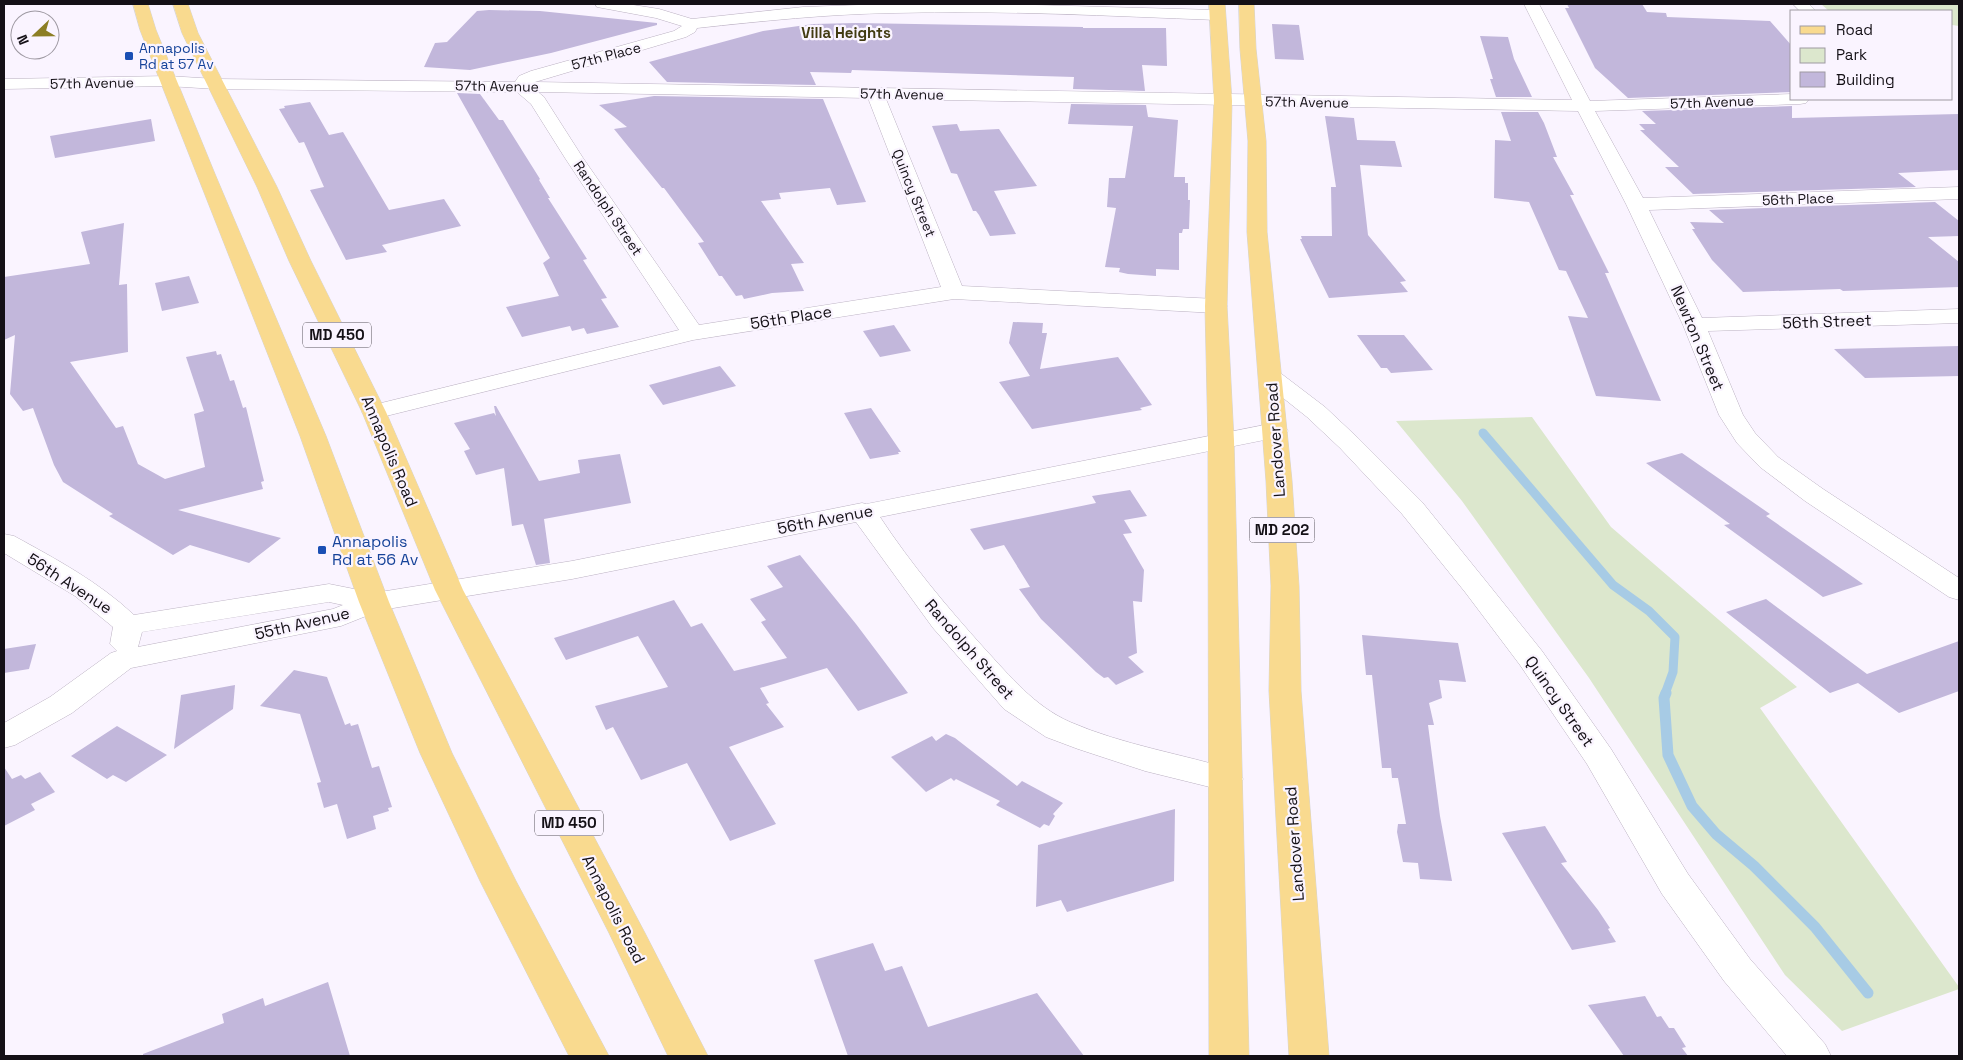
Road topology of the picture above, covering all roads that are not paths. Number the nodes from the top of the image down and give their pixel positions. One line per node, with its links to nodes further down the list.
1 (140, 4): 9 (main road)
2 (180, 4): 11 (main road, Annapolis Road / MD 450)
3 (602, 4): 8 (street)
4 (1246, 4): 16 (main road, Landover Road / MD 202)
5 (1532, 4): 17 (street, Newton Street)
6 (987, 6): 7 (street); 8 (street)
7 (1217, 9): 15 (main road)
8 (691, 24): 12 (street, 57th Place)
9 (168, 81): 10 (street, 57th Avenue); 11 (street, 57th Avenue); 33 (main road)
10 (4, 84)
11 (216, 84): 12 (street, 57th Avenue); 26 (main road, Annapolis Road / MD 450)
12 (520, 86): 13 (street, 57th Avenue); 24 (street, Randolph Street)
13 (875, 94): 15 (street, 57th Avenue); 20 (street, Quincy Street)
14 (1790, 99): 17 (street, 57th Avenue)
15 (1223, 101): 16 (street, 57th Avenue); 21 (main road)
16 (1254, 101): 17 (street, 57th Avenue); 25 (main road, Landover Road / MD 202)
17 (1585, 106): 19 (street, Newton Street)
18 (1959, 193): 19 (street, 56th Place)
19 (1636, 204): 23 (street, Newton Street)
20 (954, 292): 21 (street, 56th Place); 24 (street, 56th Place)
21 (1216, 306): 28 (main road)
22 (1959, 316): 23 (street, 56th Street)
23 (1694, 326): 32 (street, Newton Street)
24 (693, 333): 26 (street, 56th Place)
25 (1271, 377): 27 (main road, Landover Road / MD 202); 42 (street, Quincy Street)
26 (374, 412): 31 (main road, Annapolis Road / MD 450)
27 (1275, 431): 28 (street, 56th Avenue); 41 (main road, Landover Road / MD 202)
28 (1221, 441): 29 (street, 56th Avenue); 37 (main road)
29 (862, 511): 31 (street, 56th Avenue); 37 (street, Randolph Street)
30 (4, 542): 34 (street, 56th Avenue)
31 (449, 590): 33 (street, 56th Avenue); 39 (main road, Annapolis Road / MD 450)
32 (1959, 591)
33 (374, 602): 34 (street, 55th Avenue); 35 (street, 55th Avenue); 38 (main road)
34 (128, 625): 35 (street, 56th Avenue)
35 (122, 660): 36 (street, 55th Avenue)
36 (4, 737)
37 (1226, 779): 40 (main road)
38 (588, 1056)
39 (688, 1056)
40 (1229, 1056)
41 (1309, 1056)
42 (1811, 1056)

